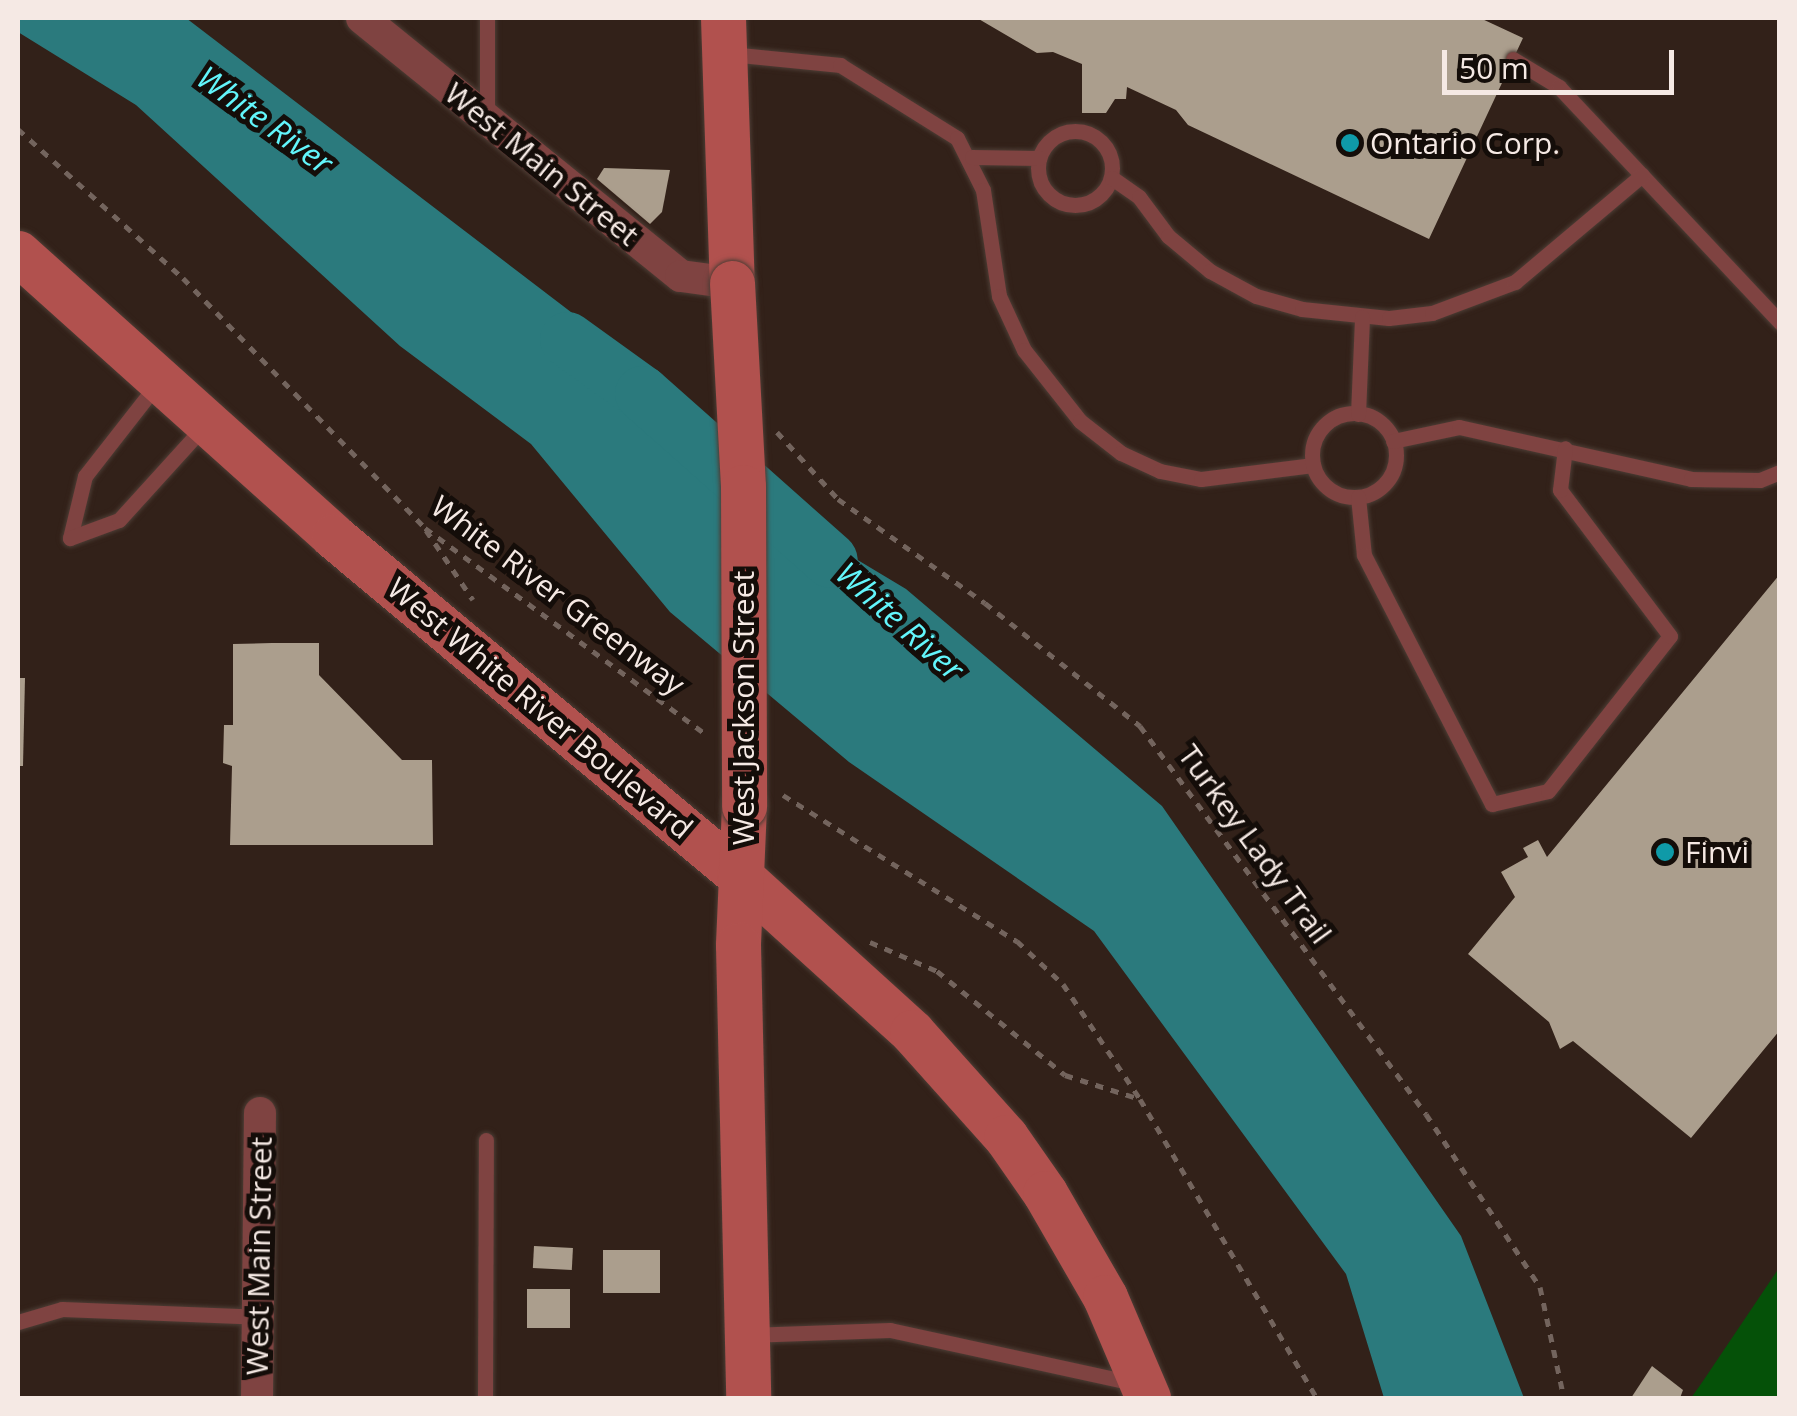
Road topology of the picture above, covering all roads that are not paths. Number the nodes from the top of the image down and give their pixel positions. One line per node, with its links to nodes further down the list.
1 (362, 18): 5 (street, West Main Street)
2 (487, 18): 5 (lane)
3 (723, 36): 6 (lane); 11 (street, West Jackson Street)
4 (1514, 59): 8 (lane)
5 (487, 120): 11 (street, West Main Street)
6 (972, 157): 7 (lane); 19 (lane)
7 (1038, 158): 9 (lane); 9 (lane)
8 (1642, 176): 12 (lane); 13 (lane)
9 (1112, 178): 12 (lane)
10 (18, 253): 14 (street, West White River Boulevard)
11 (732, 283): 22 (street, West Jackson Street, bridge)
12 (1362, 318): 15 (lane)
13 (1780, 322)
14 (160, 380): 16 (street, West White River Boulevard); 16 (lane)
15 (1358, 414): 17 (lane); 19 (lane)
16 (208, 423): 22 (street, West White River Boulevard)
17 (1393, 442): 18 (lane); 21 (lane)
18 (1565, 448): 20 (lane); 21 (lane)
19 (1313, 466): 21 (lane)
20 (1780, 472)
21 (1358, 497)
22 (740, 875): 27 (street, West Jackson Street); 28 (street, West White River Boulevard)
23 (260, 1113): 25 (street, West Main Street)
24 (486, 1140): 30 (lane)
25 (258, 1316): 26 (lane); 29 (street, West Main Street)
26 (18, 1322)
27 (746, 1335): 28 (lane); 31 (street, West Jackson Street)
28 (1146, 1392)
29 (257, 1398)
30 (485, 1398)
31 (748, 1398)

